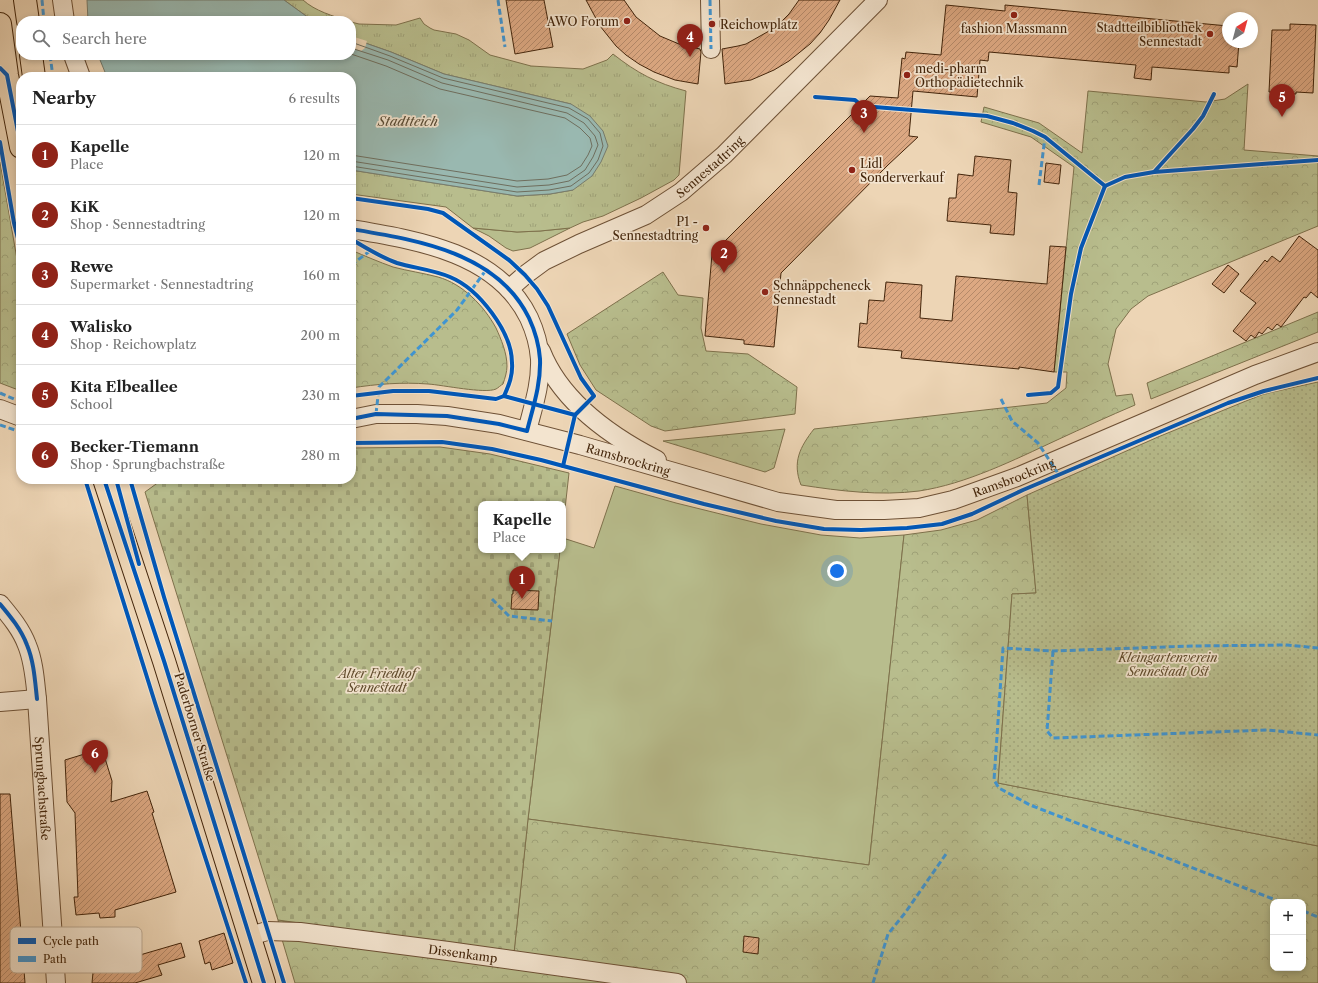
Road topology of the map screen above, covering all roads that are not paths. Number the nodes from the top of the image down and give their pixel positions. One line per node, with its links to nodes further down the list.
1 (25, 0): 5 (main road)
2 (62, 0): 6 (street)
3 (710, 0): 8 (street)
4 (878, 0): 16 (street, Sennestadtring)
5 (27, 16)
6 (64, 16)
7 (0, 24): 11 (main road)
8 (711, 49)
9 (32, 60): 12 (main road)
10 (75, 60): 13 (street)
11 (4, 71): 14 (main road)
12 (34, 72)
13 (79, 72)
14 (16, 125)
15 (356, 230): 16 (street)
16 (509, 289): 17 (street)
17 (536, 338): 22 (street); 23 (street, Ramsbrockring)
18 (1318, 352): 23 (street, Ramsbrockring)
19 (0, 409): 20 (street)
20 (16, 415)
21 (356, 418): 22 (street, Ramsbrockring)
22 (527, 431): 23 (street, Ramsbrockring)
23 (693, 477)
24 (106, 484): 27 (main road, Paderborner Straße)
25 (117, 484): 27 (main road, Paderborner Straße)
26 (0, 604): 28 (street, Sprungbachstraße)
27 (164, 661): 31 (main road, Paderborner Straße)
28 (37, 699): 29 (street); 30 (street, Sprungbachstraße)
29 (0, 702)
30 (52, 927)
31 (250, 936): 34 (main road, Paderborner Straße); 35 (street, Dissenkamp)
32 (55, 973): 33 (street, Sprungbachstraße)
33 (56, 983)
34 (264, 983)
35 (677, 983)

